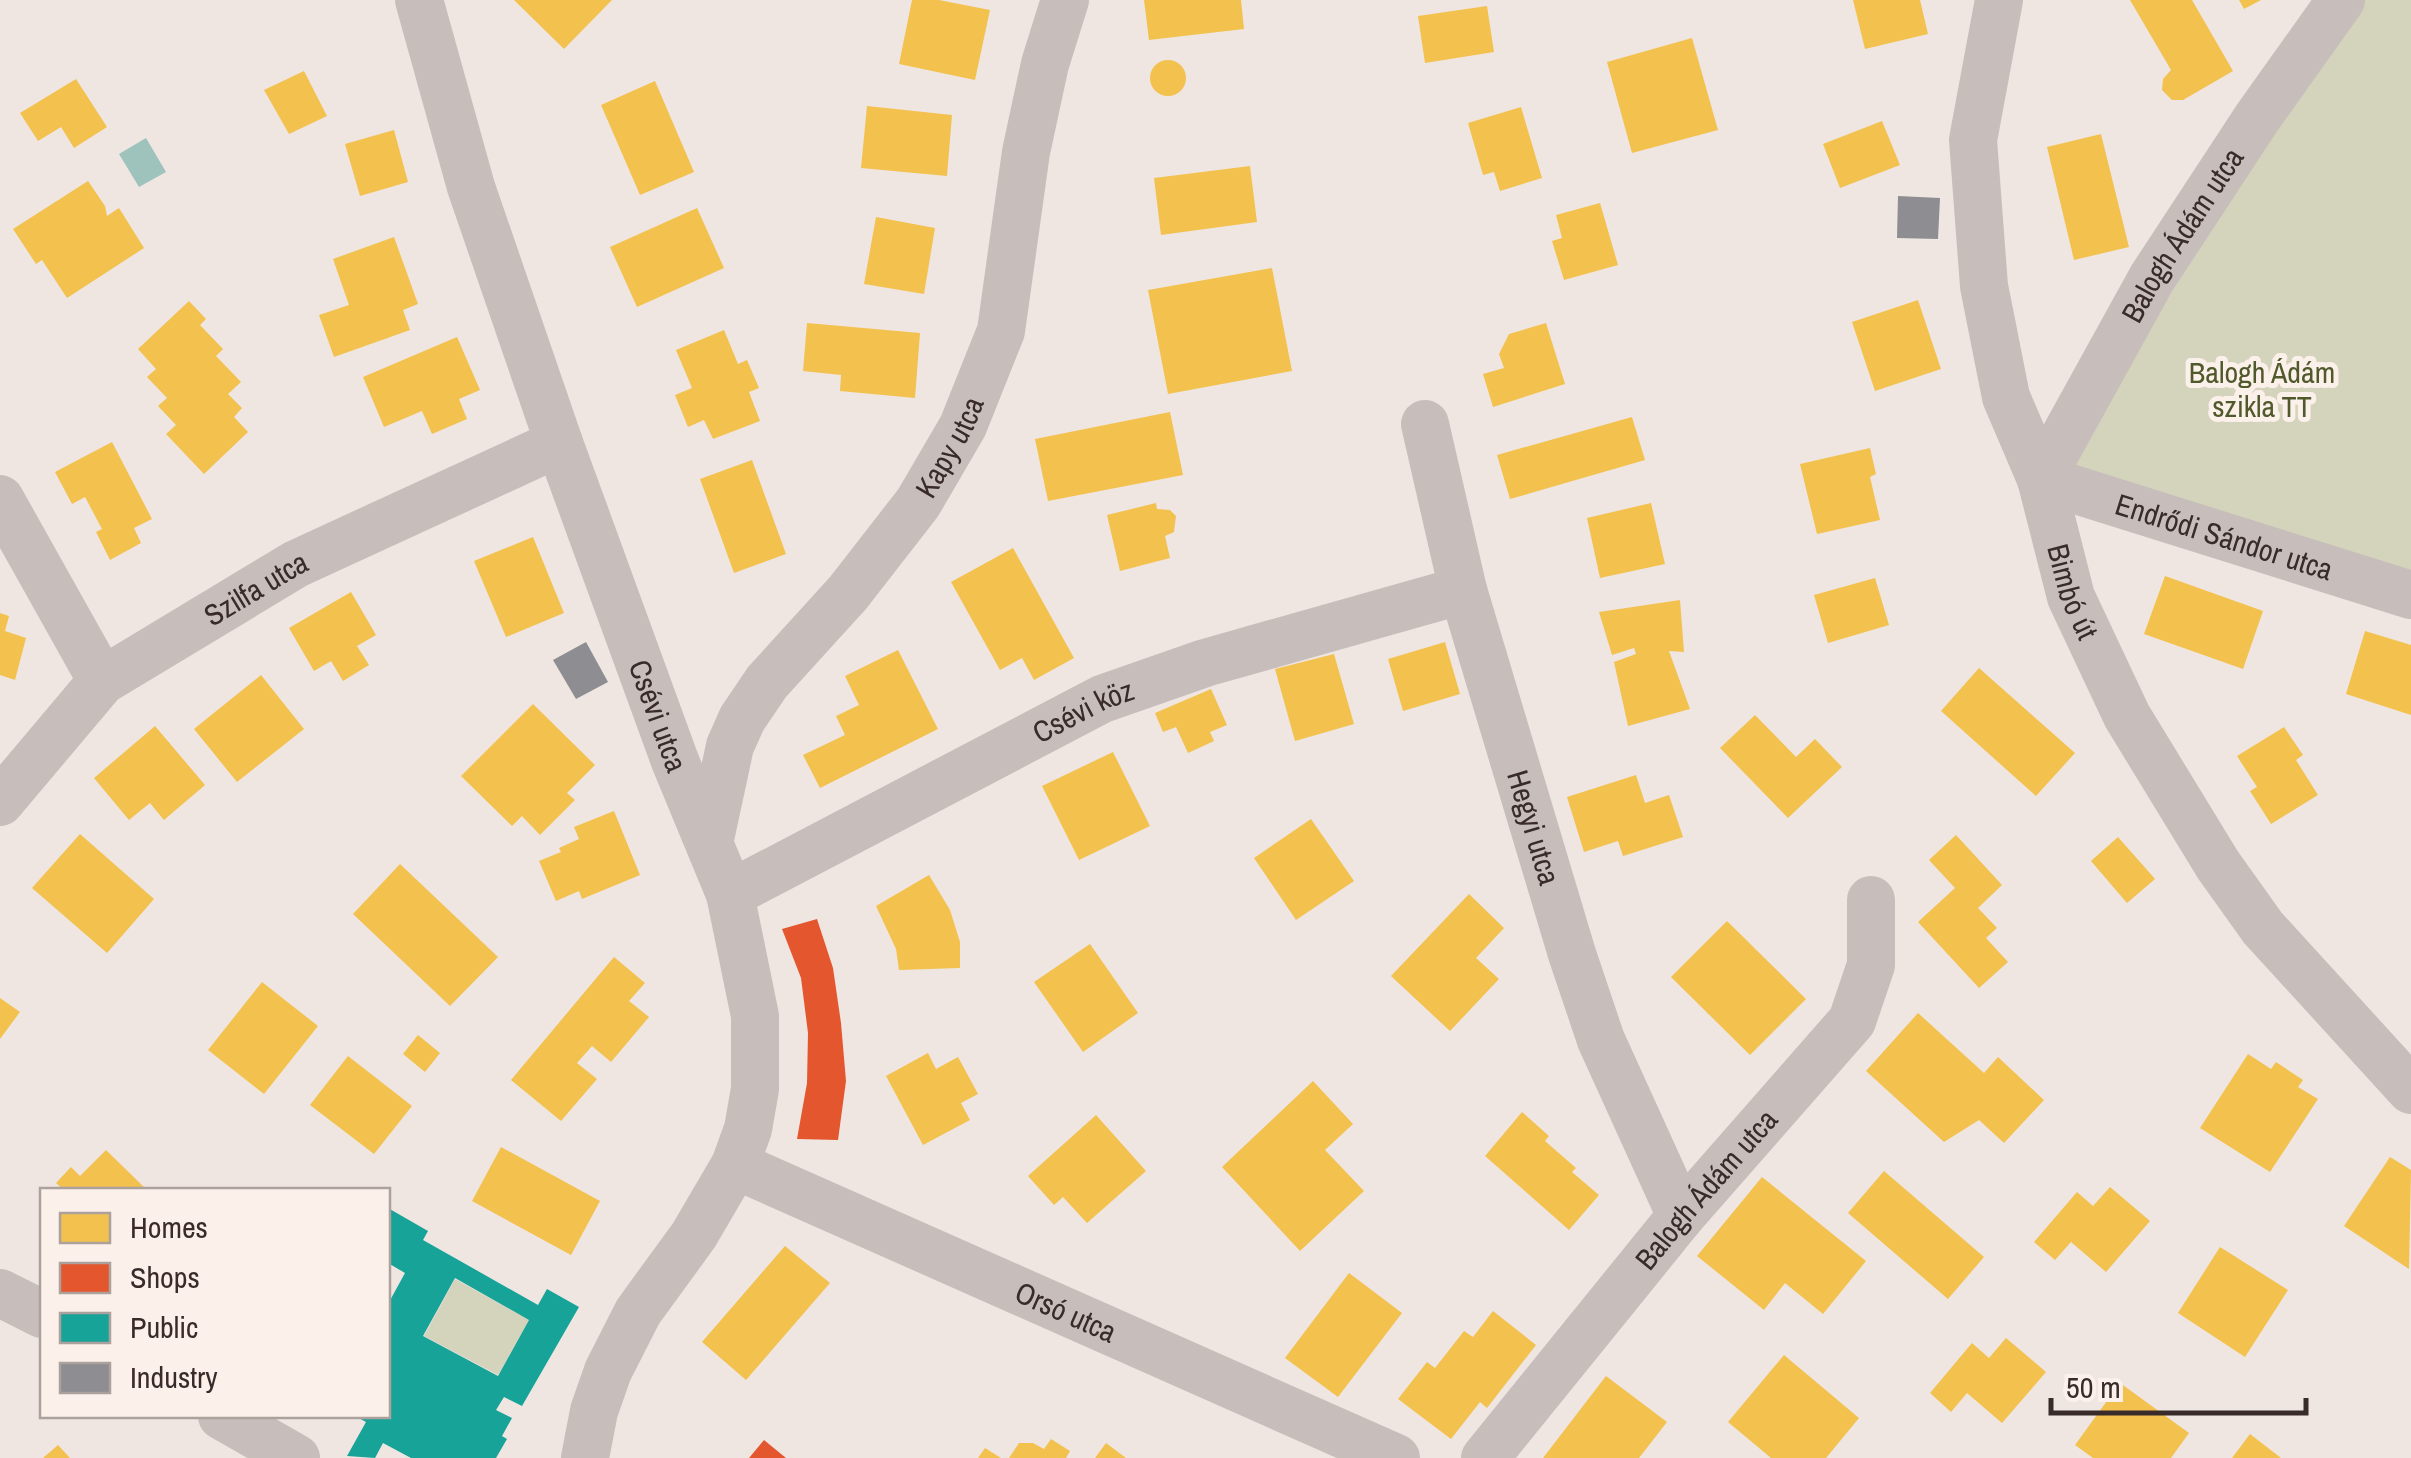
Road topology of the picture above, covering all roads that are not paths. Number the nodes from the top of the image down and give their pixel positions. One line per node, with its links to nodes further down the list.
1 (419, 0): 6 (street, Csévi utca)
2 (1065, 0): 13 (street, Kapy utca)
3 (1998, 0): 7 (street, Bimbó út)
4 (2341, 0): 7 (street, Balogh Ádám utca)
5 (1425, 424): 9 (street, Hegyi utca)
6 (560, 444): 11 (street, Szilfa utca); 13 (street, Csévi utca)
7 (2041, 478): 10 (street, Endrődi Sándor utca); 16 (street, Bimbó út)
8 (0, 500): 11 (street)
9 (1464, 590): 14 (street, Csévi köz); 20 (street, Hegyi utca)
10 (2411, 594)
11 (102, 681): 12 (street, Szilfa utca)
12 (0, 802)
13 (710, 839): 14 (street, Csévi utca)
14 (730, 894): 19 (street, Csévi utca)
15 (1871, 900): 20 (street, Balogh Ádám utca)
16 (2263, 928): 17 (street); 18 (street, Bimbó út)
17 (2349, 975)
18 (2411, 1090)
19 (735, 1164): 23 (street, Csévi utca); 28 (street, Orsó utca)
20 (1680, 1216): 29 (street, Balogh Ádám utca)
21 (0, 1293): 22 (street)
22 (40, 1313)
23 (594, 1411): 26 (street, Csévi utca); 27 (street, Csévi utca)
24 (226, 1418): 25 (street)
25 (296, 1458)
26 (584, 1458)
27 (597, 1458)
28 (1396, 1458)
29 (1484, 1458)

